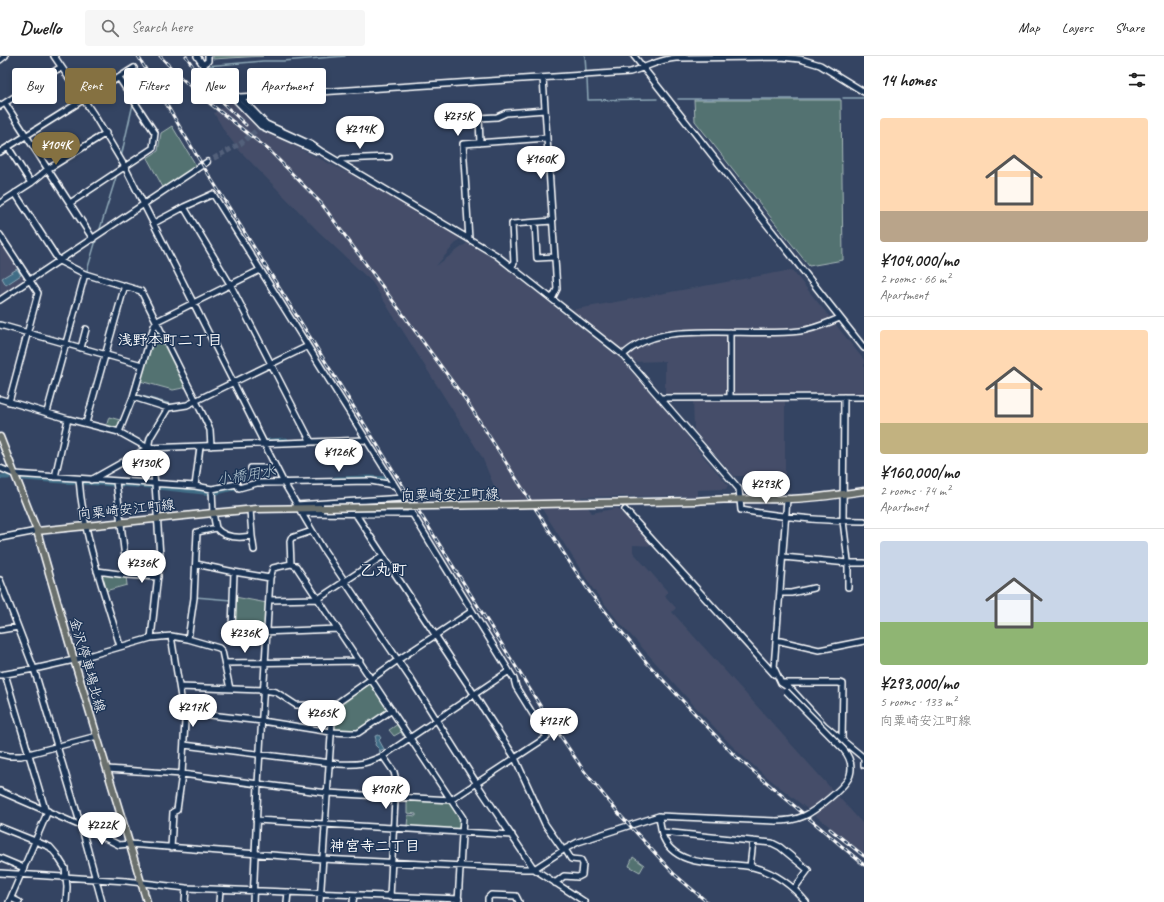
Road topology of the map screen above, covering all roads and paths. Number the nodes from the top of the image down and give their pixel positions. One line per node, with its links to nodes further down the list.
1 (5, 56): 7 (street)
2 (54, 56): 9 (street)
3 (197, 56): 8 (street)
4 (208, 56): 8 (street)
5 (634, 56): 11 (street)
6 (693, 57): 11 (street); 17 (street)
7 (0, 60)
8 (203, 65): 10 (street)
9 (62, 67): 12 (street); 19 (street)
10 (205, 68)
11 (643, 69): 15 (street); 59 (street)
12 (65, 72)
13 (124, 75): 14 (street)
14 (119, 78): 16 (street); 34 (street)
15 (543, 78): 18 (street); 23 (street)
16 (116, 80)
17 (864, 92)
18 (240, 97): 30 (street)
19 (2, 104): 25 (street)
20 (78, 104): 25 (street)
21 (87, 104): 24 (street)
22 (239, 104): 30 (street)
23 (545, 110): 26 (street); 27 (street)
24 (106, 133): 34 (street); 35 (street)
25 (26, 136): 28 (street); 35 (street)
26 (547, 138): 27 (street); 42 (street)
27 (480, 143): 47 (street)
28 (8, 147): 29 (street); 36 (street)
29 (0, 152)
30 (322, 152): 33 (street)
31 (389, 157): 33 (street)
32 (208, 162): 40 (street)
33 (339, 162): 47 (street)
34 (125, 167): 39 (street); 40 (street)
35 (48, 169): 36 (street); 39 (street)
36 (31, 183): 37 (street)
37 (15, 193): 38 (street); 49 (street)
38 (0, 203)
39 (70, 204): 46 (street)
40 (145, 204): 43 (street); 46 (street)
41 (184, 207): 43 (street); 51 (street); 54 (street)
42 (552, 221): 44 (street); 48 (street)
43 (154, 223): 58 (street)
44 (535, 223): 48 (street); 50 (street)
45 (0, 235): 53 (street)
46 (93, 239): 49 (street)
47 (469, 239): 50 (street)
48 (555, 257): 56 (street)
49 (59, 261): 52 (street); 53 (street)
50 (512, 267): 56 (street)
51 (260, 270): 54 (street); 66 (street)
52 (85, 274): 55 (street); 65 (street)
53 (29, 280): 57 (street); 64 (street)
54 (230, 284): 58 (street); 71 (street)
55 (125, 285): 60 (street); 69 (street)
56 (552, 299): 70 (street)
57 (0, 300)
58 (194, 302): 60 (street); 73 (street)
59 (840, 318): 63 (street); 68 (street)
60 (157, 321): 72 (street); 80 (street)
61 (0, 326): 64 (street)
62 (86, 329): 67 (street)
63 (730, 332): 70 (street); 75 (street)
64 (27, 333): 65 (street); 81 (street)
65 (65, 344): 67 (street); 83 (street)
66 (308, 346): 71 (street); 88 (street)
67 (81, 348): 69 (street)
68 (864, 348)
69 (105, 355): 72 (street); 85 (street)
70 (623, 355): 78 (street)
71 (271, 364): 73 (street); 89 (street)
72 (142, 365): 74 (street)
73 (234, 383): 80 (street); 90 (street)
74 (133, 397): 82 (street); 86 (street)
75 (730, 397): 76 (street); 78 (street)
76 (844, 397): 77 (street); 108 (street)
77 (864, 397)
78 (660, 398): 109 (street)
79 (0, 399): 81 (street)
80 (196, 401): 82 (street); 91 (street)
81 (9, 402): 83 (street)
82 (168, 408): 93 (street)
83 (47, 412): 84 (street)
84 (68, 419): 85 (street); 98 (street)
85 (86, 423): 86 (street)
86 (119, 432): 93 (street)
87 (0, 437): 97 (main road, 金沢停車場北線)
88 (366, 440): 89 (street); 104 (street)
89 (311, 442): 90 (street)
90 (264, 443): 91 (street); 96 (street)
91 (211, 446): 92 (street)
92 (200, 447): 93 (street); 105 (street)
93 (148, 448): 100 (street); 103 (street)
94 (0, 468): 97 (street)
95 (251, 468): 96 (street)
96 (276, 468): 102 (street)
97 (14, 474): 98 (street); 123 (main road, 金沢停車場北線)
98 (56, 477): 99 (street)
99 (79, 479): 100 (street); 121 (street)
100 (90, 480): 101 (street)
101 (116, 482): 103 (street); 120 (street)
102 (284, 483): 104 (street); 106 (street); 111 (street)
103 (155, 484): 105 (street); 117 (street)
104 (394, 485): 111 (street)
105 (195, 486): 106 (street)
106 (212, 489): 114 (street)
107 (864, 491): 108 (main road, 向粟崎安江町線)
108 (843, 494): 110 (main road, 向粟崎安江町線); 118 (street)
109 (740, 499): 110 (main road, 向粟崎安江町線); 111 (main road, 向粟崎安江町線, bridge); 116 (street)
110 (787, 499): 116 (street)
111 (298, 509): 112 (main road, 向粟崎安江町線); 115 (street); 124 (street)
112 (250, 510): 114 (main road, 向粟崎安江町線); 125 (street)
113 (625, 510): 168 (street)
114 (213, 513): 117 (main road, 向粟崎安江町線); 122 (street)
115 (355, 513): 128 (street); 147 (street)
116 (786, 516): 118 (street); 129 (street)
117 (157, 518): 120 (main road, 向粟崎安江町線); 137 (street)
118 (844, 521): 119 (street); 130 (street)
119 (864, 521)
120 (120, 522): 121 (main road, 向粟崎安江町線); 136 (street)
121 (85, 526): 123 (main road, 向粟崎安江町線); 134 (street)
122 (216, 528): 125 (street); 132 (street)
123 (37, 531): 126 (street); 159 (main road, 金沢停車場北線)
124 (312, 531): 133 (street); 140 (street)
125 (252, 536): 127 (street)
126 (0, 538)
127 (254, 550)
128 (383, 556): 140 (street); 152 (street)
129 (783, 558): 130 (street); 144 (street)
130 (848, 563): 131 (street); 142 (street)
131 (864, 563)
132 (196, 564): 135 (street); 155 (street)
133 (291, 564): 138 (street); 145 (street)
134 (98, 570): 136 (street); 158 (street)
135 (234, 572): 138 (street); 151 (street)
136 (127, 575): 137 (street)
137 (158, 577): 154 (street)
138 (270, 578): 146 (street)
139 (0, 580): 141 (street)
140 (345, 582): 145 (street); 160 (street)
141 (1, 587): 148 (street)
142 (848, 587)
143 (814, 588): 144 (street)
144 (780, 593): 156 (street)
145 (318, 599): 146 (street); 149 (street)
146 (269, 600): 151 (street)
147 (472, 611): 152 (street); 165 (street)
148 (18, 627): 150 (street); 164 (street)
149 (338, 629): 151 (street); 161 (street)
150 (0, 630)
151 (267, 631): 162 (street)
152 (436, 635): 160 (street); 172 (street)
153 (171, 636): 154 (street); 155 (street); 169 (street)
154 (151, 638): 158 (street)
155 (188, 639): 163 (street)
156 (776, 640): 157 (street); 168 (street)
157 (864, 641)
158 (120, 646): 159 (street)
159 (74, 660): 164 (street); 179 (main road, 金沢停車場北線)
160 (398, 660): 167 (street); 176 (street)
161 (360, 661): 162 (street); 167 (street)
162 (266, 662): 163 (street); 171 (street)
163 (225, 663): 170 (street)
164 (34, 669): 166 (street); 183 (street)
165 (509, 671): 172 (street); 188 (street)
166 (2, 674): 186 (street)
167 (372, 679): 173 (street); 174 (street)
168 (781, 683): 181 (street); 181 (street); 201 (street, bridge)
169 (180, 687): 170 (street); 175 (street)
170 (230, 689): 171 (street)
171 (264, 690): 173 (street); 177 (street)
172 (474, 694): 176 (street); 188 (street)
173 (333, 706): 178 (street)
174 (392, 710): 178 (street); 180 (street)
175 (184, 712): 177 (street); 182 (street)
176 (436, 720): 180 (street); 195 (street)
177 (262, 721): 178 (street); 184 (street)
178 (331, 732): 190 (street)
179 (97, 736): 183 (street); 192 (main road, 金沢停車場北線)
180 (410, 737): 187 (street); 199 (street)
181 (842, 740): 189 (street)
182 (184, 745): 184 (street); 193 (street)
183 (58, 746): 186 (street); 204 (street)
184 (260, 753): 190 (street); 194 (street)
185 (0, 754): 186 (street)
186 (28, 754): 200 (street)
187 (382, 756): 190 (street); 198 (street)
188 (515, 758): 195 (street); 214 (street)
189 (864, 758): 191 (street)
190 (329, 762): 197 (street)
191 (864, 766)
192 (107, 769): 193 (street); 212 (main road, 金沢停車場北線)
193 (182, 774): 194 (street); 213 (street)
194 (258, 784): 197 (street); 202 (street)
195 (477, 784): 199 (street); 209 (street)
196 (0, 791): 200 (street)
197 (326, 793): 198 (street); 203 (street)
198 (396, 798): 199 (street); 206 (street)
199 (451, 800): 207 (street)
200 (47, 810): 204 (street); 211 (street)
201 (659, 816): 208 (street); 214 (street)
202 (256, 820): 203 (street); 215 (street)
203 (325, 824): 206 (street); 217 (street)
204 (81, 826): 212 (street); 226 (street)
205 (0, 827): 211 (street)
206 (394, 828): 207 (street); 218 (street)
207 (463, 832): 209 (street); 219 (street)
208 (662, 832): 210 (street); 220 (street)
209 (512, 835): 222 (street)
210 (753, 841): 220 (street); 230 (street)
211 (35, 842): 221 (street); 225 (street)
212 (129, 844): 213 (street); 227 (main road, 金沢停車場北線)
213 (171, 848): 215 (street)
214 (564, 850): 222 (street); 228 (street)
215 (255, 854): 217 (street); 232 (street)
216 (0, 858): 221 (street)
217 (322, 859): 218 (street); 234 (street)
218 (392, 863): 219 (street); 236 (street)
219 (461, 866): 222 (street); 238 (street)
220 (750, 867): 230 (street)
221 (24, 868): 224 (street)
222 (534, 869): 228 (street)
223 (0, 873): 224 (street)
224 (21, 874): 225 (street); 237 (street)
225 (67, 876): 226 (street); 240 (street)
226 (96, 879): 227 (street); 241 (street)
227 (140, 882): 229 (street); 242 (main road, 金沢停車場北線)
228 (555, 883): 251 (street)
229 (186, 888): 231 (street); 243 (street)
230 (794, 889): 252 (street)
231 (220, 890): 232 (street); 244 (street)
232 (254, 891): 233 (street); 245 (street)
233 (288, 892): 234 (street); 246 (street)
234 (320, 894): 235 (street); 247 (street)
235 (354, 895): 236 (street); 248 (street)
236 (390, 897): 238 (street)
237 (10, 900): 239 (street)
238 (458, 901)
239 (19, 902)
240 (66, 902)
241 (102, 902)
242 (146, 902)
243 (185, 902)
244 (219, 902)
245 (253, 902)
246 (287, 902)
247 (320, 902)
248 (353, 902)
249 (488, 902): 250 (street)
250 (519, 902)
251 (585, 902)
252 (806, 902)

